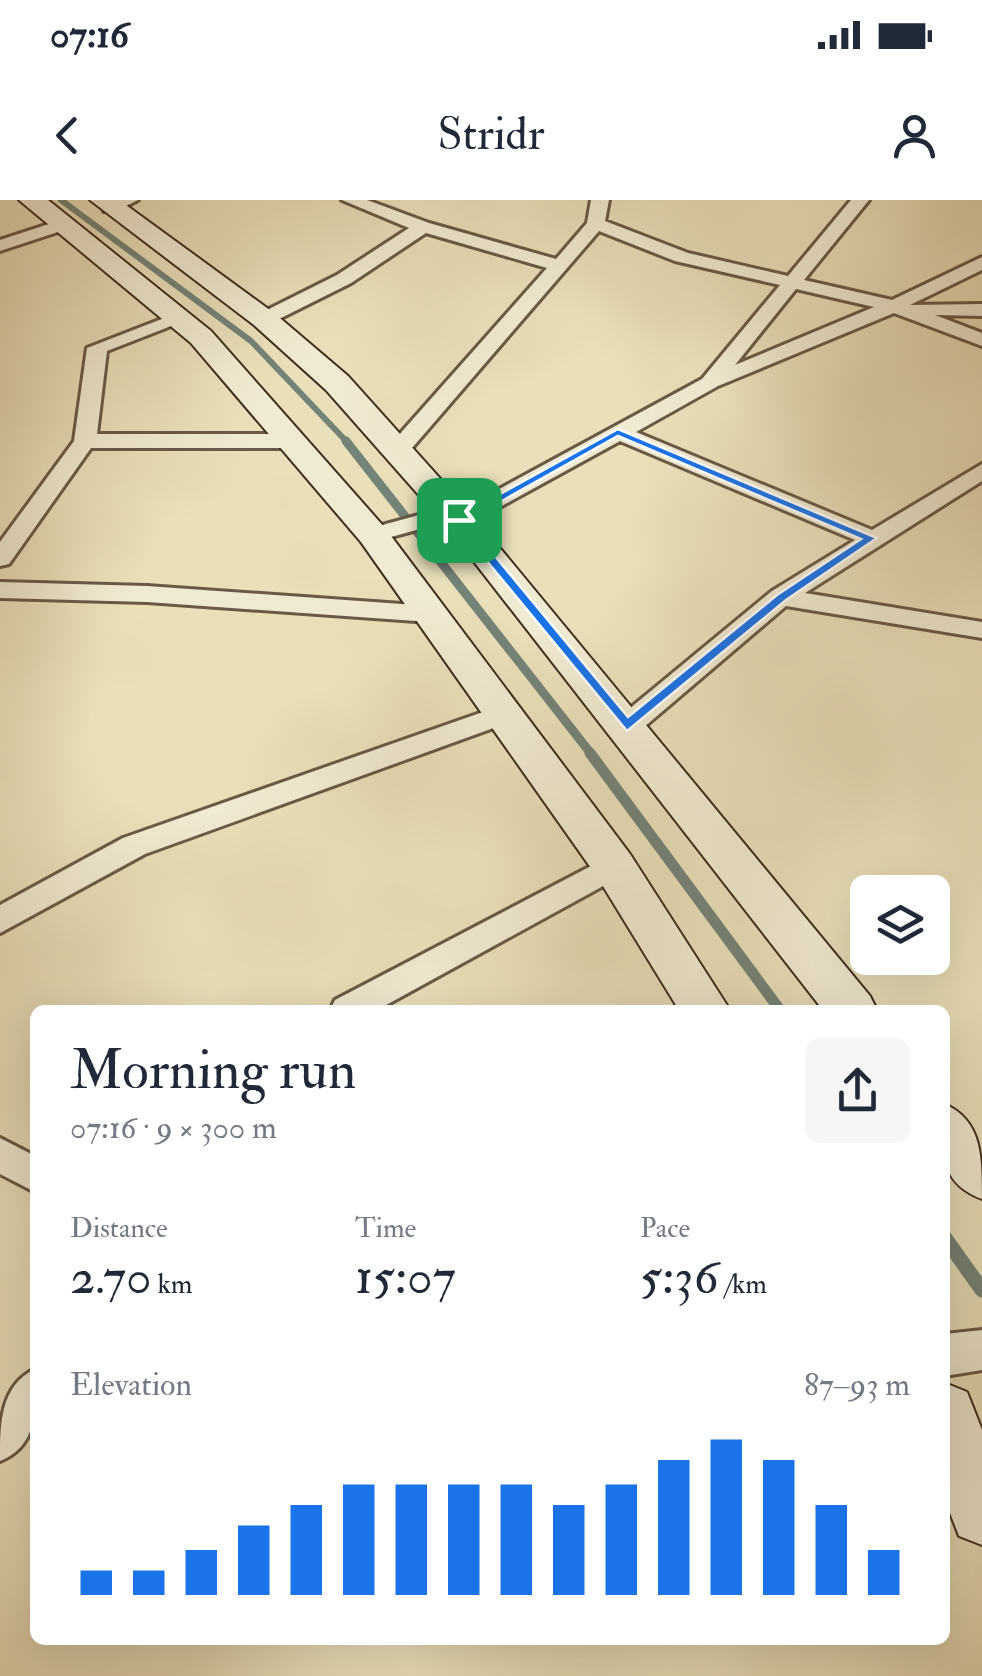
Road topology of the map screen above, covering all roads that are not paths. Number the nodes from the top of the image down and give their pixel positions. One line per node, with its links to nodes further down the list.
1 (32, 200): 7 (street)
2 (350, 200): 8 (street)
3 (600, 200): 6 (street)
4 (860, 200): 12 (street)
5 (114, 202): 16 (street)
6 (596, 224): 11 (street); 12 (street)
7 (62, 226): 9 (street); 15 (street)
8 (422, 227): 11 (street); 16 (street)
9 (0, 246)
10 (982, 263): 13 (street)
11 (562, 266): 22 (street)
12 (791, 285): 13 (street); 18 (street)
13 (894, 306): 14 (street); 17 (street); 18 (street)
14 (982, 310)
15 (179, 319): 20 (street); 21 (street)
16 (264, 319): 22 (street)
17 (982, 340)
18 (710, 382): 19 (street)
19 (618, 432): 24 (street); 26 (street)
20 (86, 441): 21 (street); 27 (street)
21 (294, 441): 25 (street)
22 (398, 450): 24 (street)
23 (982, 471): 26 (street)
24 (444, 519): 25 (street); 33 (street)
25 (381, 532): 30 (street)
26 (870, 538): 29 (street)
27 (0, 559)
28 (0, 590): 30 (street)
29 (781, 598): 31 (street); 33 (street)
30 (430, 614): 32 (street)
31 (982, 630)
32 (503, 714): 34 (street); 35 (street)
33 (627, 726): 38 (street)
34 (614, 866): 36 (street); 37 (street)
35 (5, 910)
36 (356, 1005)
37 (702, 1005)
38 (848, 1005)
39 (950, 1133): 42 (street)
40 (0, 1155): 41 (street)
41 (30, 1172)
42 (982, 1174)
43 (30, 1397): 45 (street)
44 (950, 1427): 46 (street)
45 (0, 1440)
46 (982, 1513)

